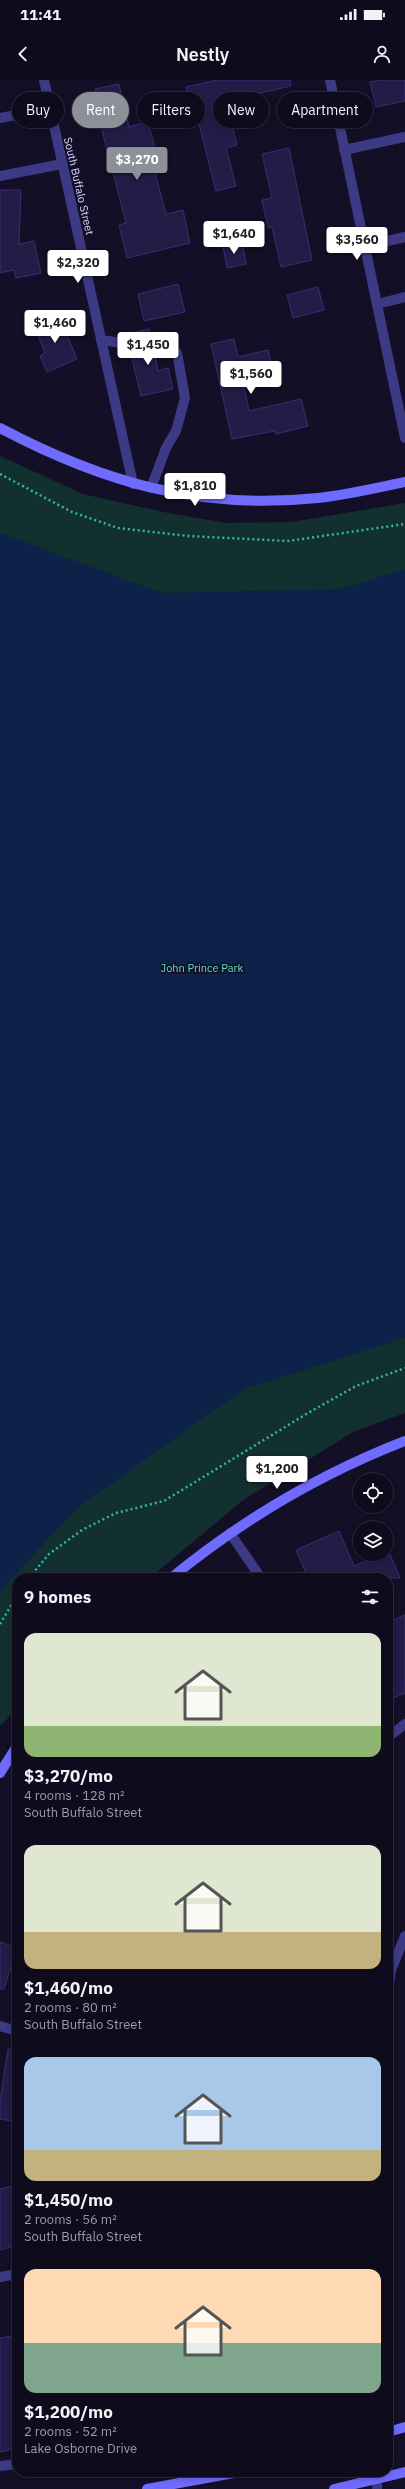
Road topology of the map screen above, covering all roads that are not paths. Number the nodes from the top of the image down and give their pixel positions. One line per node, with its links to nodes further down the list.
1 (44, 80): 3 (street, South Buffalo Street)
2 (330, 80): 8 (street)
3 (47, 92)
4 (12, 116): 5 (street)
5 (0, 118)
6 (54, 128): 9 (street, South Buffalo Street)
7 (405, 136): 8 (street)
8 (344, 150): 12 (street)
9 (62, 164): 10 (street); 15 (street, South Buffalo Street)
10 (0, 176)
11 (405, 236): 12 (street)
12 (364, 246): 14 (street)
13 (405, 297): 14 (street)
14 (377, 304): 19 (street)
15 (101, 340): 16 (street); 21 (street, South Buffalo Street)
16 (129, 344)
17 (153, 348): 22 (street)
18 (0, 428): 21 (street)
19 (405, 438)
20 (405, 482): 22 (street)
21 (133, 484): 22 (street)
22 (151, 488)
23 (405, 1441): 24 (street)
24 (230, 1534): 25 (street); 26 (street)
25 (178, 1573)
26 (257, 1573)
27 (405, 1724): 28 (street)
28 (393, 1732)
29 (12, 1754): 30 (street)
30 (0, 1773)
31 (405, 1936): 32 (street)
32 (393, 1965)
33 (0, 2026): 34 (street)
34 (12, 2030)
35 (12, 2275): 36 (street)
36 (0, 2277)
37 (405, 2427): 38 (street)
38 (393, 2431)
39 (12, 2465): 40 (street)
40 (0, 2466)
41 (405, 2472): 42 (street)
42 (393, 2473)
43 (212, 2477): 46 (street)
44 (371, 2477): 47 (street)
45 (377, 2477): 48 (street)
46 (147, 2489)
47 (334, 2489)
48 (377, 2489)

